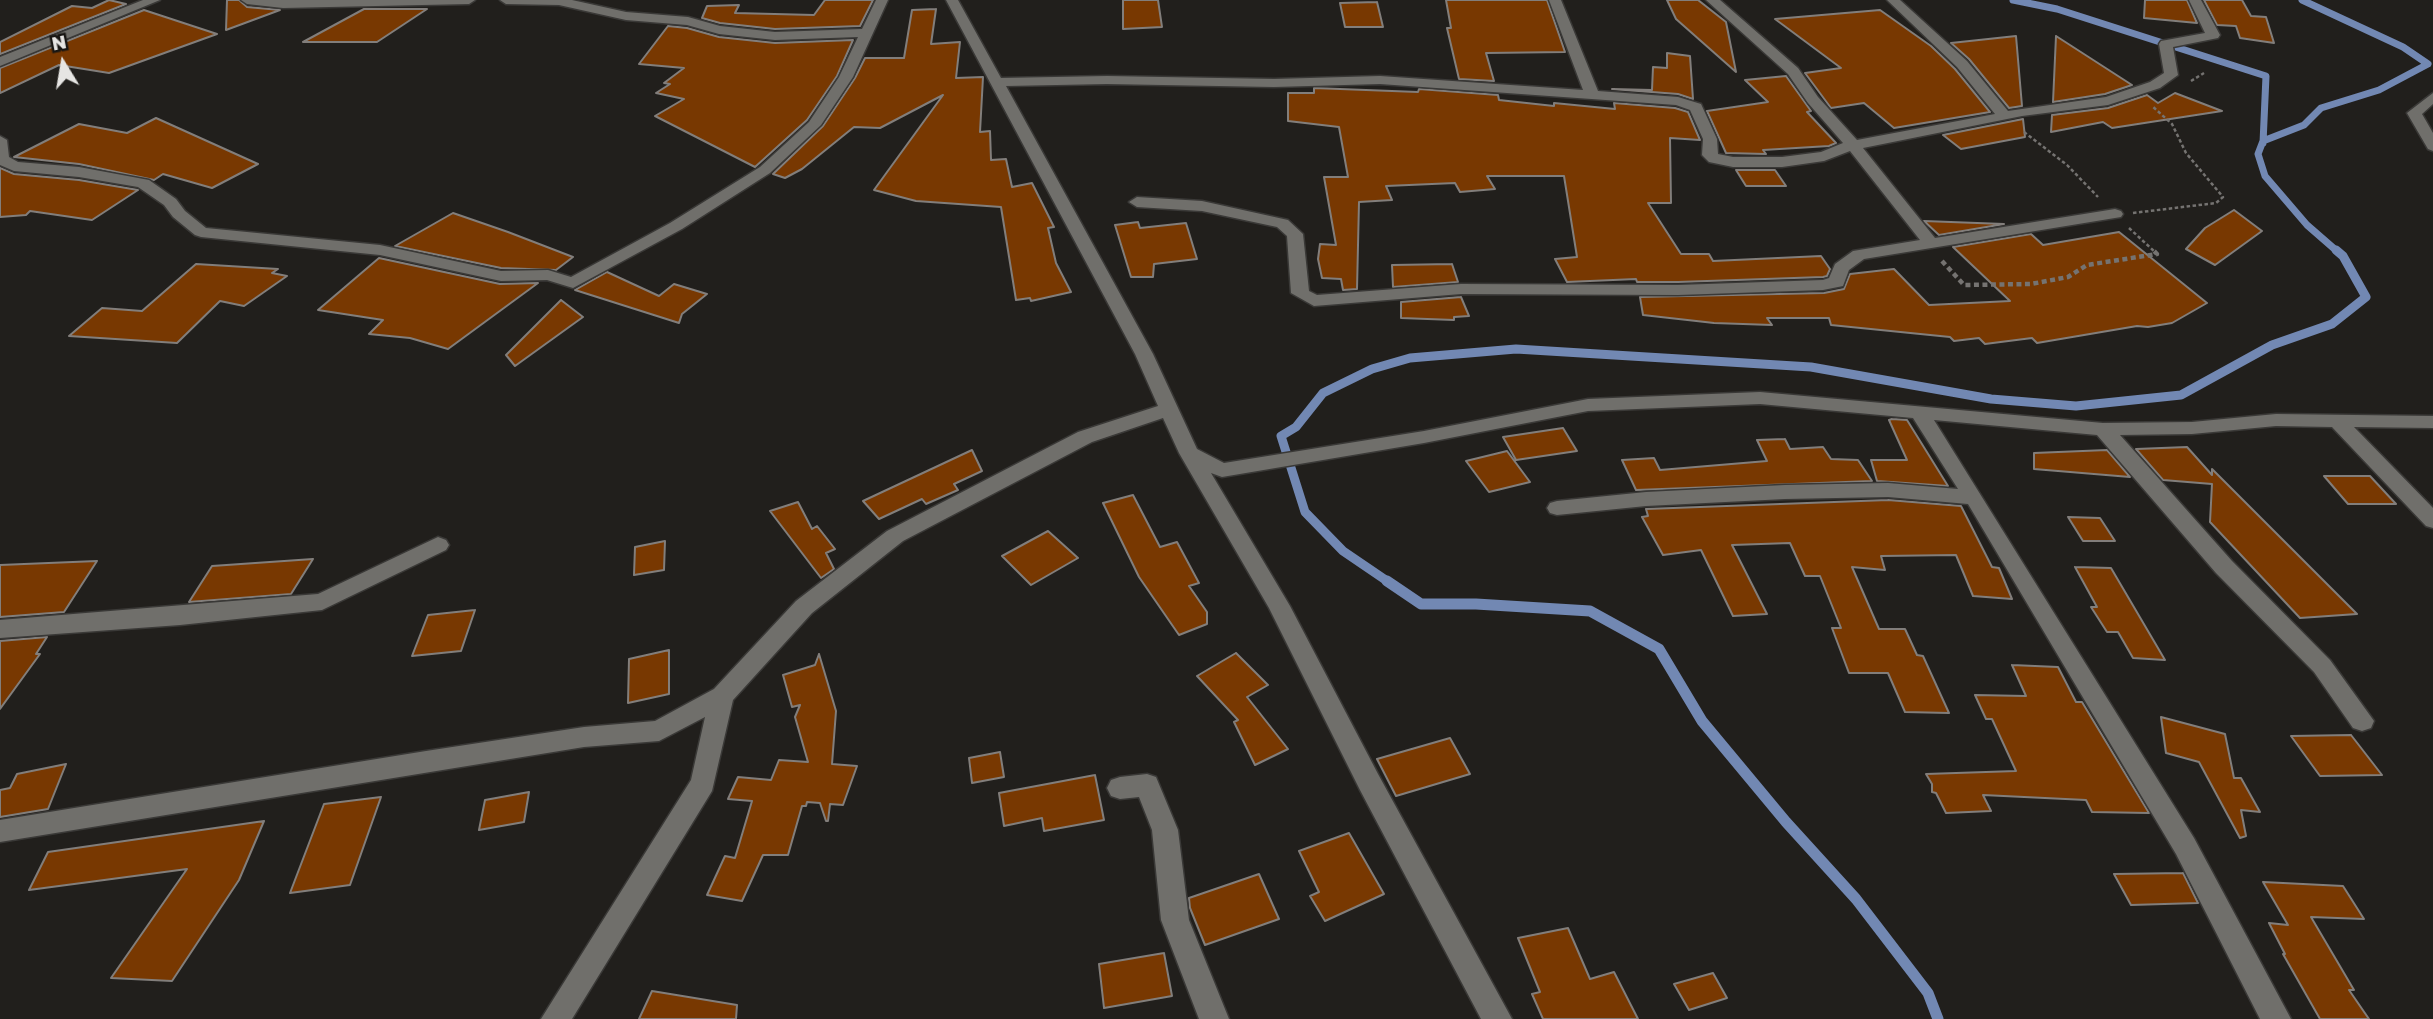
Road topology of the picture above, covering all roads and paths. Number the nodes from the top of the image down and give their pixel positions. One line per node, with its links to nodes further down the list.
1 (154, 0): 13 (street)
2 (247, 0): 3 (street)
3 (469, 0)
4 (506, 0): 5 (street)
5 (560, 0): 12 (street)
6 (882, 0): 12 (street)
7 (952, 0): 15 (street)
8 (1555, 0): 17 (street)
9 (1712, 0): 22 (street)
10 (1894, 0): 20 (street)
11 (2195, 0): 20 (street)
12 (867, 33): 21 (street)
13 (0, 62)
14 (2204, 72): 16 (path)
15 (999, 82): 17 (street); 27 (street)
16 (2188, 82)
17 (1593, 97): 22 (street)
18 (2433, 97): 23 (street)
19 (2145, 100): 25 (path)
20 (2005, 117): 22 (street); 25 (path)
21 (0, 140)
22 (1853, 145): 26 (street)
23 (2433, 146)
24 (1137, 202): 26 (street)
25 (2115, 214): 26 (street); 26 (path)
26 (1930, 242)
27 (1169, 409): 32 (street); 38 (street)
28 (1921, 415): 31 (street); 32 (street); 33 (street)
29 (2338, 422): 30 (street); 31 (street); 35 (street)
30 (2433, 422)
31 (2103, 429): 39 (street)
32 (1189, 453): 44 (street)
33 (1974, 497): 34 (street); 45 (street)
34 (1558, 508)
35 (2433, 521)
36 (438, 545): 37 (street)
37 (0, 629)
38 (722, 696): 41 (street); 42 (street)
39 (2362, 721)
40 (1120, 788): 43 (street)
41 (0, 831)
42 (556, 1019)
43 (1214, 1019)
44 (1497, 1019)
45 (2276, 1019)

